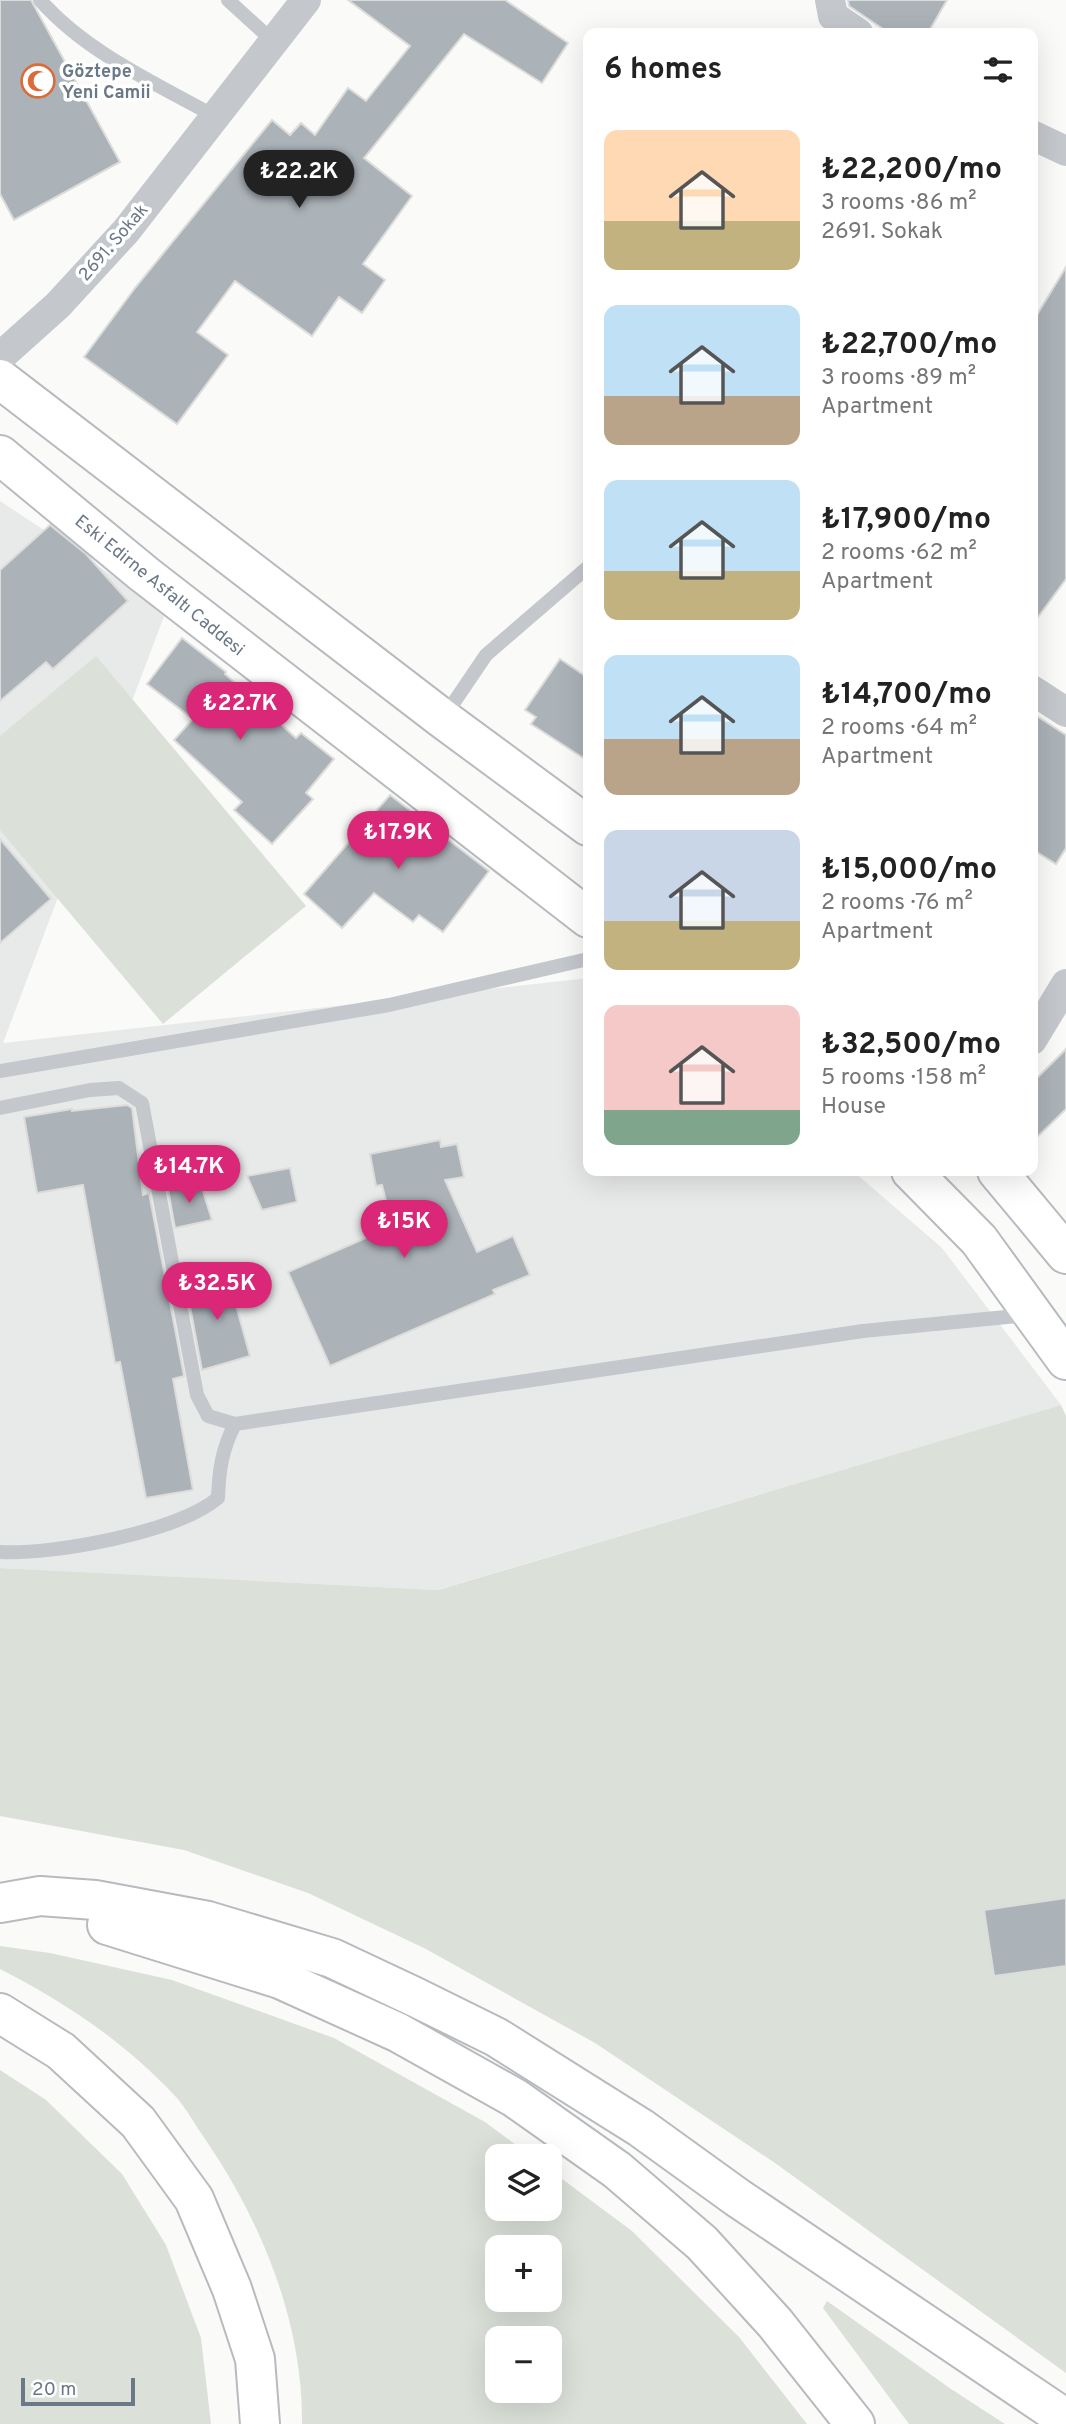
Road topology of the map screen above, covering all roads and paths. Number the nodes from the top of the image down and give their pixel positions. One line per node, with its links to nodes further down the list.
1 (40, 0): 7 (lane)
2 (228, 0): 6 (lane)
3 (306, 0): 6 (street, 2691. Sokak)
4 (830, 0): 5 (street)
5 (851, 28)
6 (275, 43): 7 (street, 2691. Sokak)
7 (216, 117): 10 (street, 2691. Sokak)
8 (1038, 138): 9 (street)
9 (1066, 151)
10 (0, 357)
11 (0, 379): 16 (main road)
12 (0, 455): 18 (main road, Eski Edirne Asfaltı Caddesi)
13 (583, 571): 16 (lane)
14 (1038, 694): 15 (street)
15 (1066, 712)
16 (443, 719): 17 (main road)
17 (583, 822)
18 (583, 914)
19 (583, 960): 22 (lane)
20 (1066, 984): 21 (street)
21 (1038, 1030)
22 (0, 1072)
23 (0, 1108): 29 (lane)
24 (916, 1176): 27 (main road)
25 (1001, 1176): 26 (main road)
26 (1066, 1254)
27 (1034, 1314): 28 (main road); 29 (lane)
28 (1066, 1360)
29 (235, 1424): 30 (lane)
30 (0, 1552)
31 (0, 1904): 33 (main road); 35 (main road)
32 (0, 2013): 34 (main road)
33 (1066, 2419)
34 (260, 2424)
35 (855, 2424)

